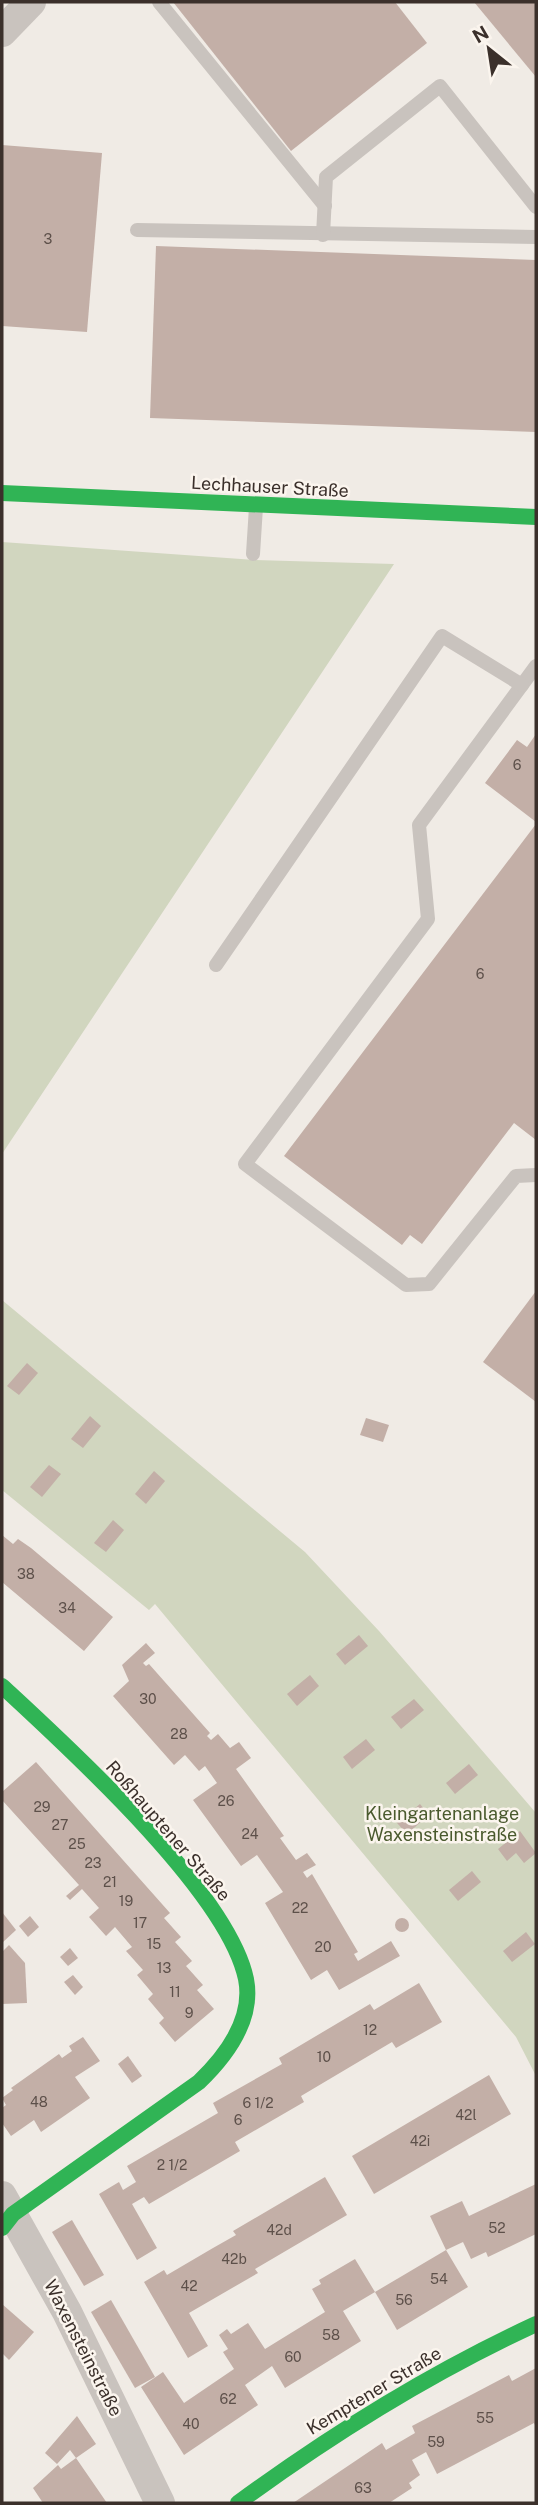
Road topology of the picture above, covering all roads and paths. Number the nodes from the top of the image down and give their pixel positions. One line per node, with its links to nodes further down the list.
1 (31, 2): 3 (street)
2 (159, 2): 4 (lane)
3 (2, 32)
4 (325, 206): 5 (lane); 7 (lane)
5 (536, 207)
6 (137, 230): 7 (lane)
7 (323, 236): 8 (lane)
8 (536, 237)
9 (2, 493): 10 (street, Lechhauser Straße)
10 (256, 506): 11 (street, Lechhauser Straße); 12 (lane)
11 (536, 517)
12 (253, 554)
13 (536, 666): 14 (lane)
14 (522, 685): 15 (lane); 16 (lane)
15 (216, 965)
16 (536, 1175)
17 (2, 1686): 18 (street, Roßhauptener Straße)
18 (6, 2213): 20 (street, Waxensteinstraße)
19 (536, 2324): 21 (street, Kemptener Straße)
20 (160, 2503)
21 (238, 2503)

